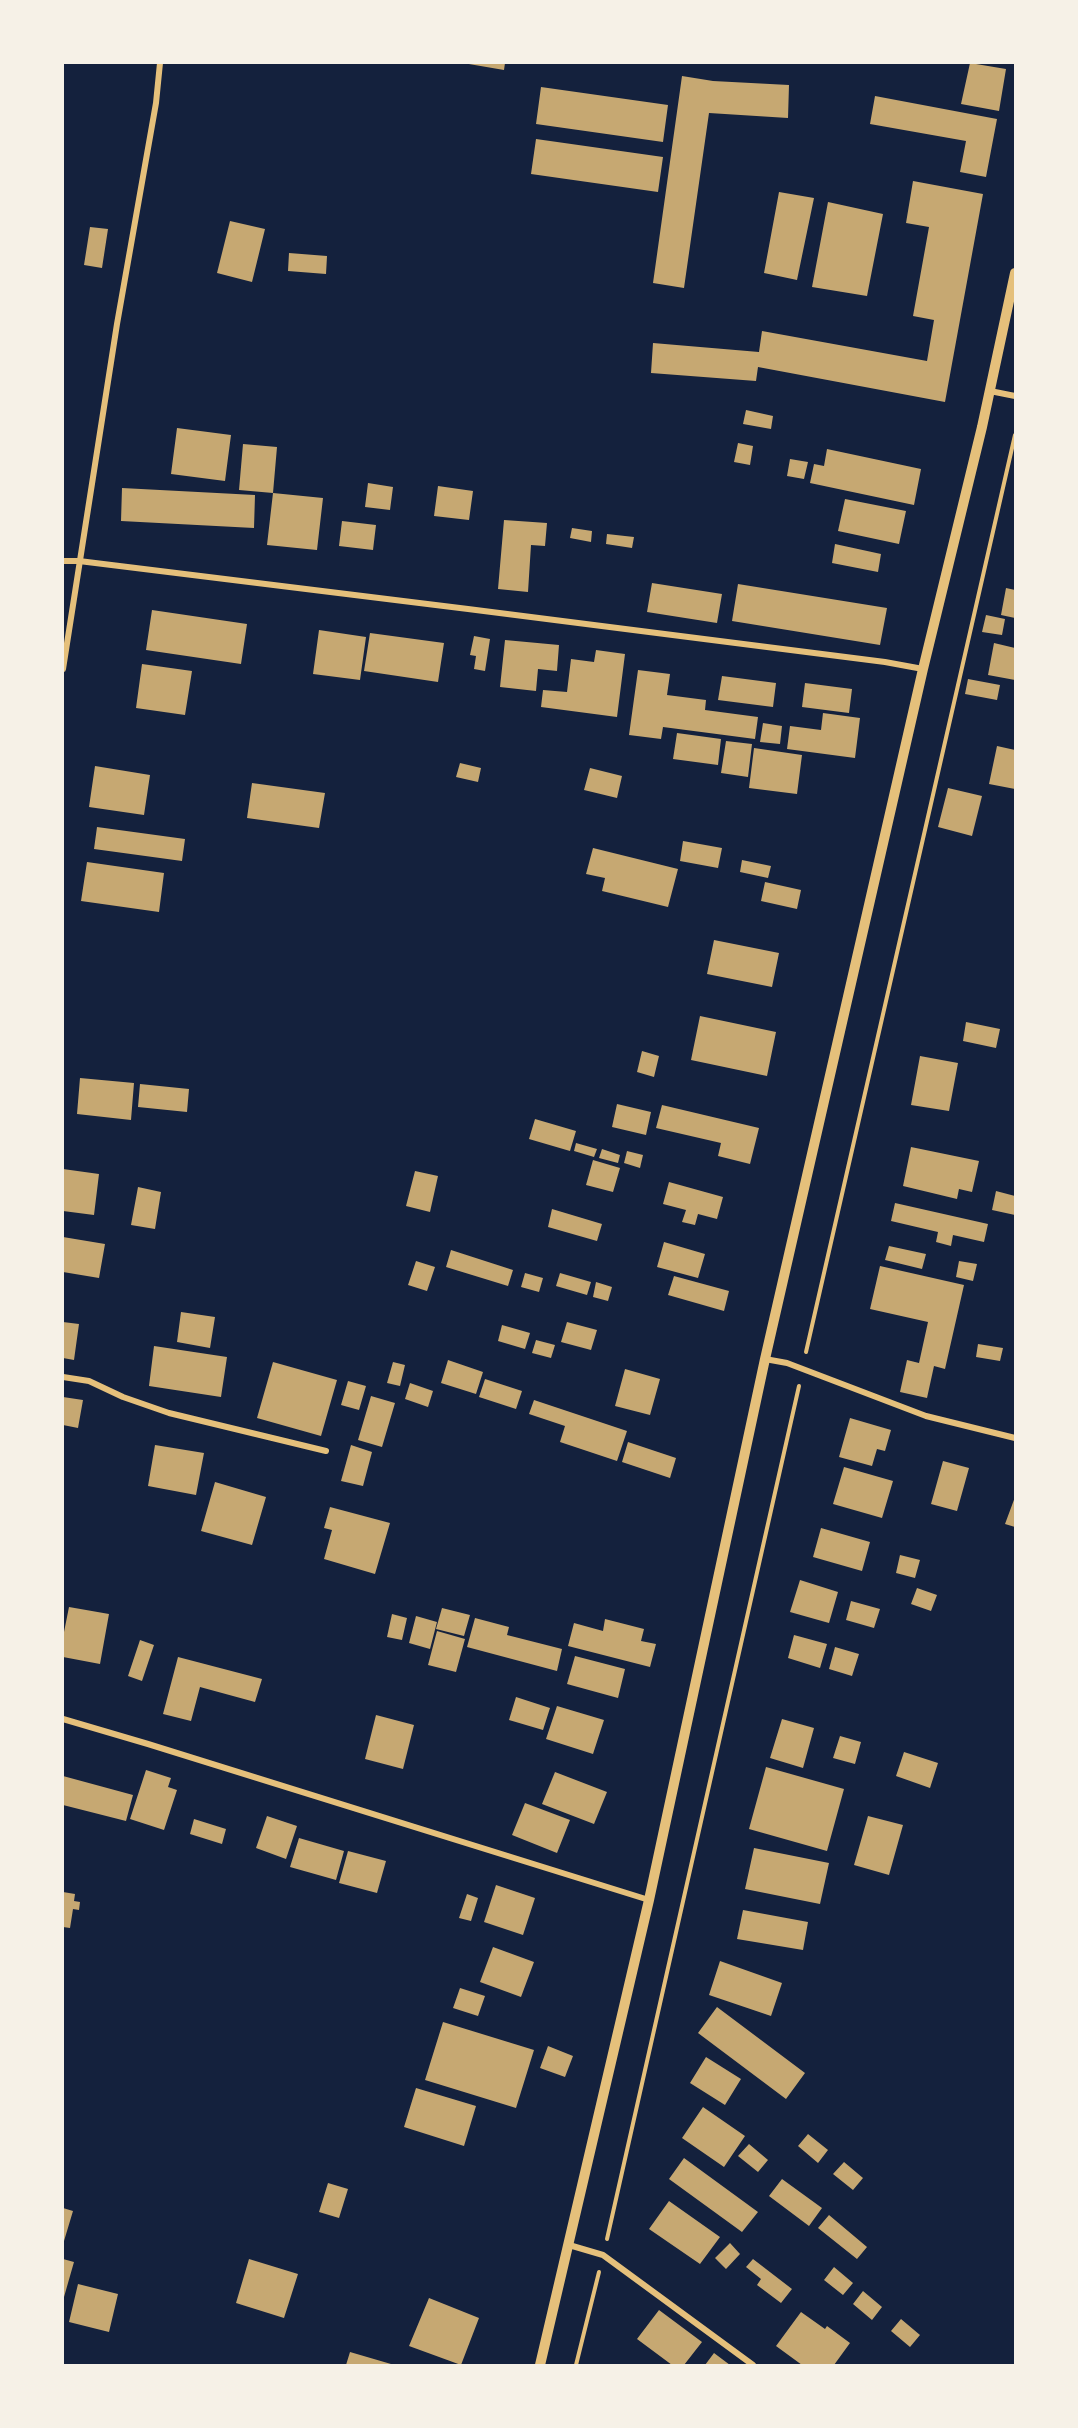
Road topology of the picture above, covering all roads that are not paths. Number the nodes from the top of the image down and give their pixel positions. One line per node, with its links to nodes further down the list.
1 (160, 63): 6 (street)
2 (1015, 273): 3 (street)
3 (990, 391): 4 (street); 8 (street)
4 (1015, 396)
5 (63, 561): 6 (street)
6 (79, 561): 7 (street); 8 (street)
7 (63, 669)
8 (923, 669): 9 (street)
9 (765, 1359): 11 (street); 14 (street)
10 (63, 1377): 12 (street)
11 (1015, 1438)
12 (326, 1451)
13 (63, 1719): 14 (street)
14 (649, 1900): 15 (street)
15 (569, 2245): 16 (street); 17 (street)
16 (540, 2365)
17 (753, 2365)

